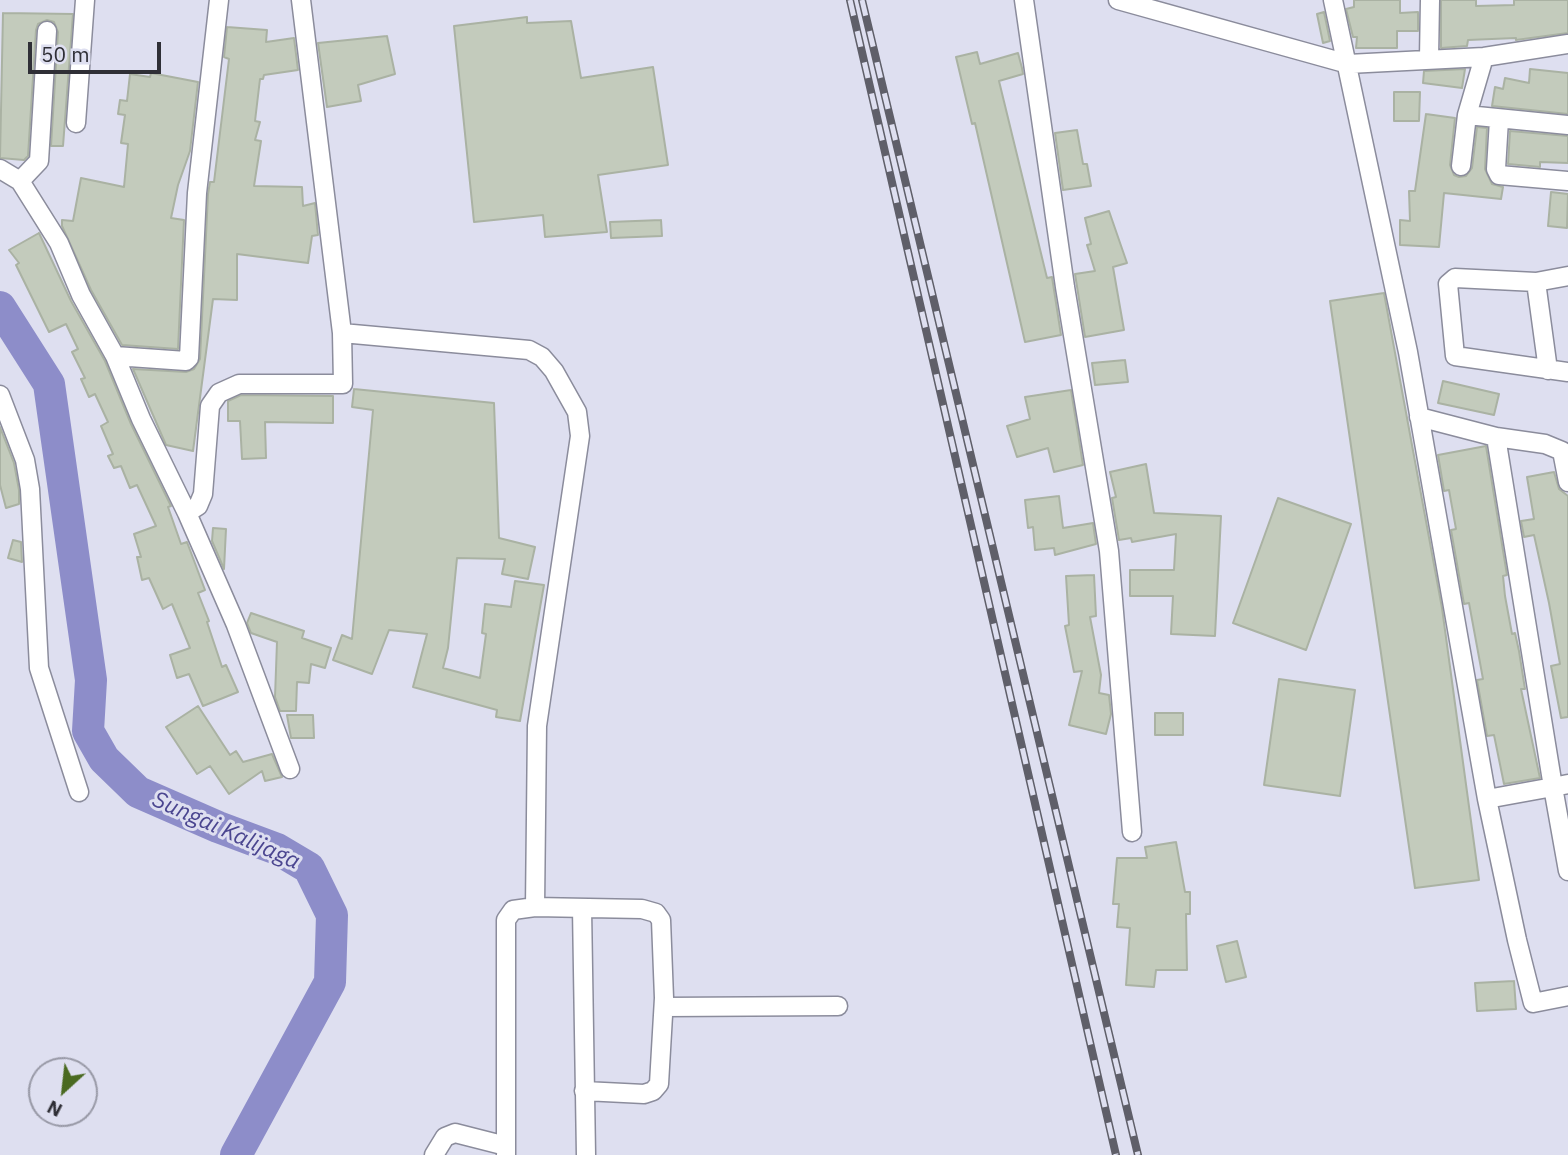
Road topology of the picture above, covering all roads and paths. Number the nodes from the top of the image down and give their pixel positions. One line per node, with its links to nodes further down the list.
1 (85, 0): 15 (street)
2 (219, 0): 24 (street)
3 (301, 0): 23 (street)
4 (1024, 0): 37 (street)
5 (1118, 0): 12 (street)
6 (1333, 0): 12 (street)
7 (1430, 0): 11 (street)
8 (47, 31): 19 (street)
9 (1568, 44): 10 (street)
10 (1485, 57): 11 (street); 13 (street)
11 (1429, 58): 12 (street)
12 (1348, 64): 28 (street)
13 (1467, 115): 14 (street); 17 (street)
14 (1499, 120): 16 (street); 20 (street)
15 (76, 123)
16 (1568, 125)
17 (1461, 166)
18 (0, 169): 19 (street)
19 (20, 181): 24 (street)
20 (1568, 181)
21 (1568, 276): 22 (street)
22 (1536, 282): 25 (street); 25 (street)
23 (342, 333): 32 (street); 39 (street)
24 (116, 356): 32 (street)
25 (1548, 370): 26 (street)
26 (1568, 372)
27 (0, 395): 35 (street)
28 (1419, 418): 29 (street); 36 (street)
29 (1496, 437): 30 (street); 34 (street)
30 (1565, 451): 31 (street)
31 (1568, 482)
32 (187, 513): 33 (street)
33 (290, 769)
34 (1560, 785): 36 (street); 38 (street)
35 (79, 792)
36 (1487, 799): 41 (street)
37 (1132, 832)
38 (1568, 871)
39 (535, 907): 40 (street); 45 (street)
40 (582, 908): 43 (street); 44 (street)
41 (1568, 996)
42 (838, 1006): 43 (street)
43 (664, 1007): 44 (street)
44 (584, 1091): 47 (street)
45 (506, 1150): 46 (street)
46 (434, 1155)
47 (586, 1155)

